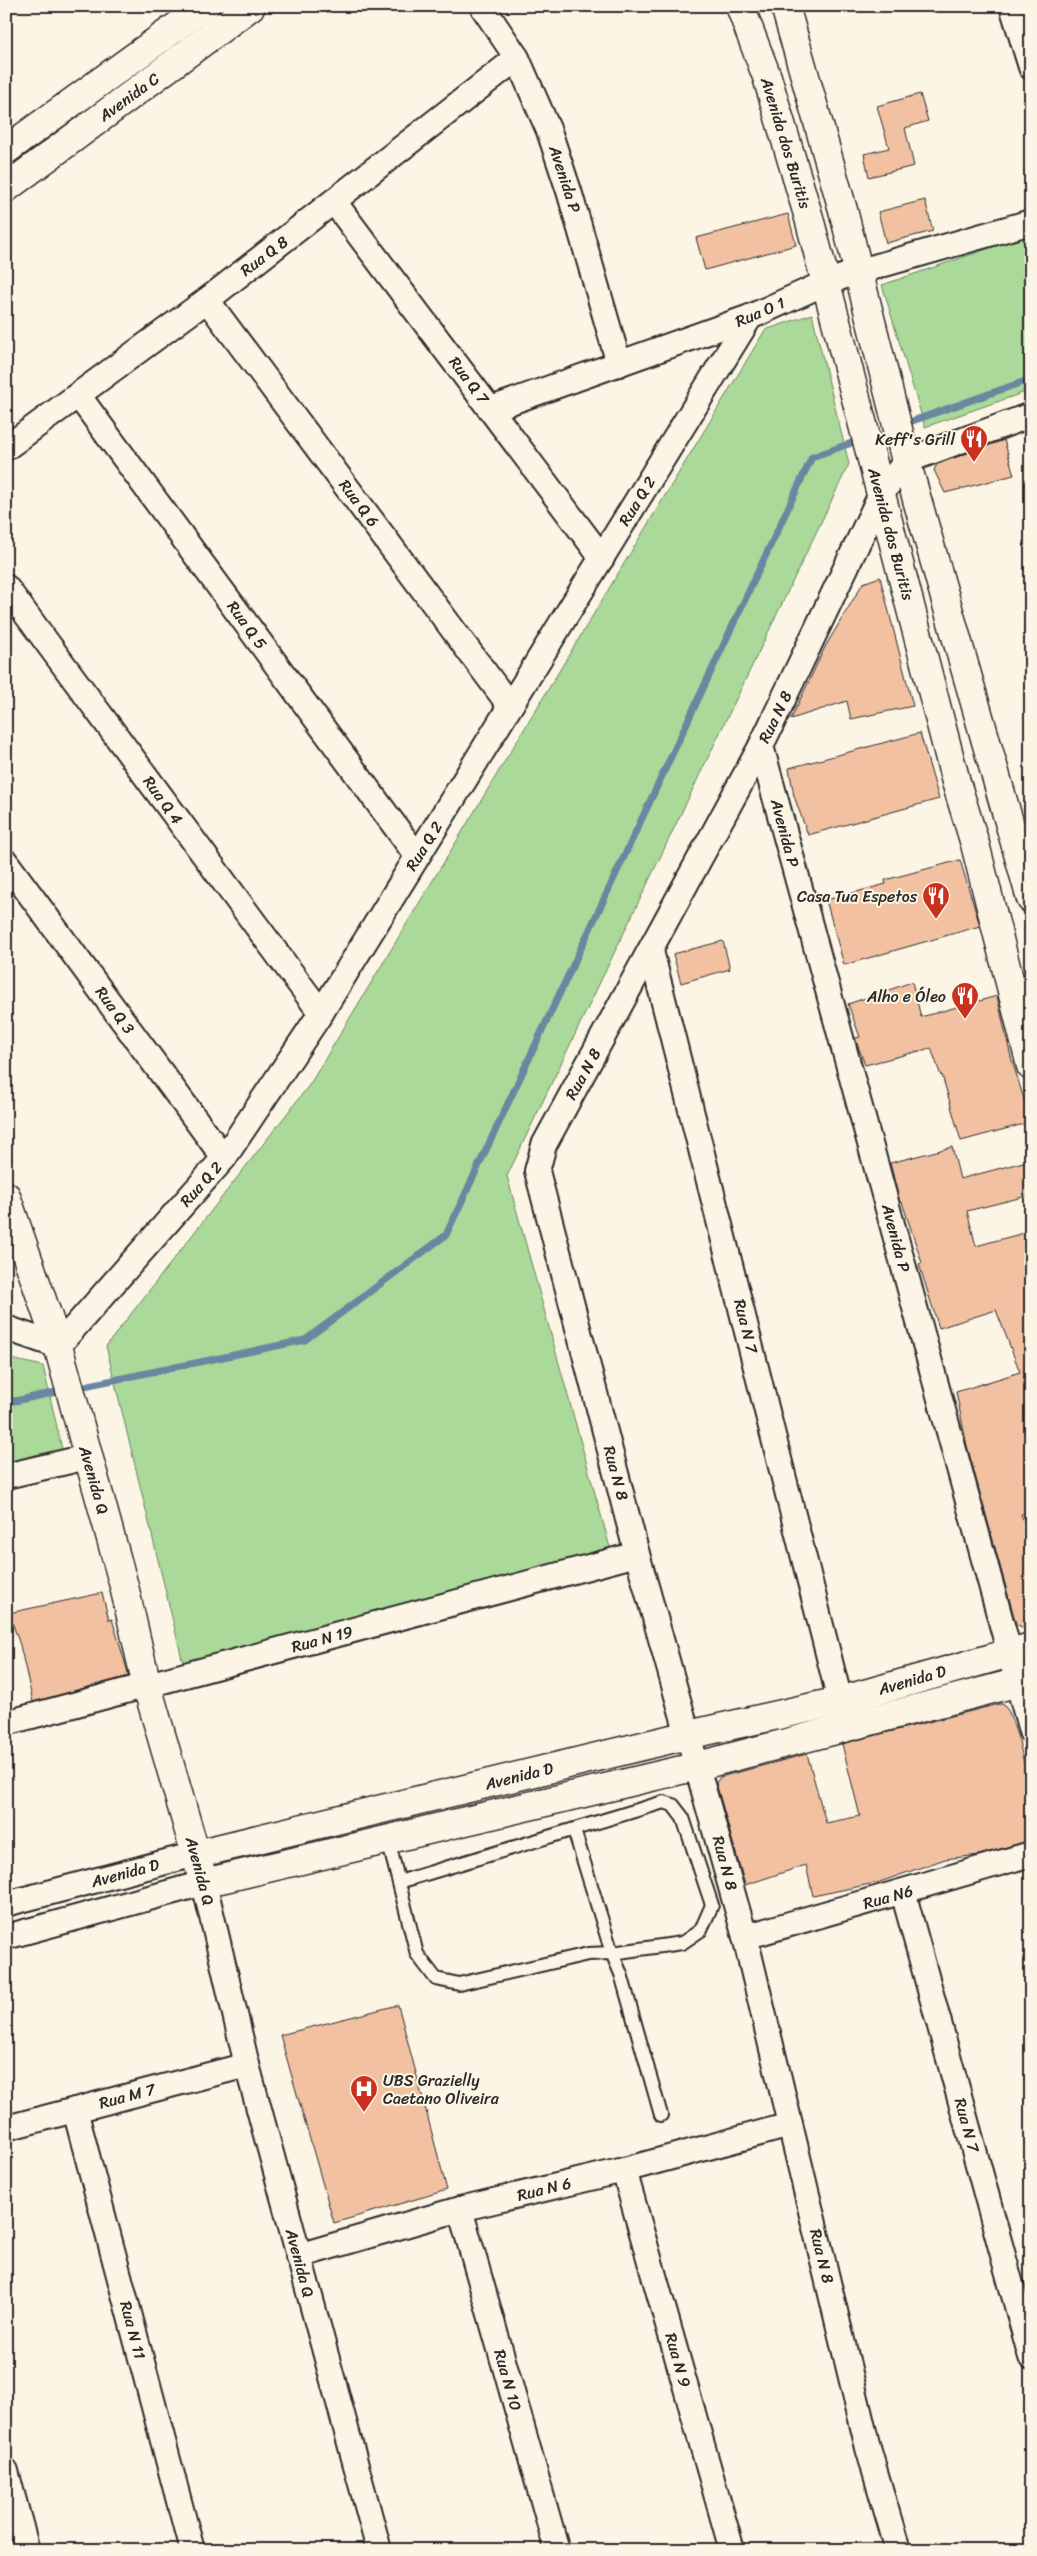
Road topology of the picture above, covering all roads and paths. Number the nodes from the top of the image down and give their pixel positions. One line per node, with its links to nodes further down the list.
1 (205, 6): 9 (street, Avenida C)
2 (251, 6): 10 (street, Avenida C)
3 (482, 6): 7 (street, Avenida P)
4 (740, 6): 14 (street, Avenida dos Buritis)
5 (785, 6): 13 (street, Avenida dos Buritis)
6 (1012, 6): 8 (street)
7 (518, 58): 11 (street, Rua Q 8); 17 (street, Avenida P)
8 (1031, 67)
9 (6, 150)
10 (6, 188)
11 (334, 203): 15 (street, Rua Q 8); 19 (street, Rua Q 7)
12 (1031, 222): 13 (street, Rua O 1)
13 (857, 272): 14 (street, Rua O 1); 22 (street, Avenida dos Buritis)
14 (825, 283): 16 (street, Rua O 1); 23 (street, Avenida dos Buritis)
15 (207, 300): 18 (street, Rua Q 8); 26 (street, Rua Q 6)
16 (750, 317): 17 (street, Rua O 1); 24 (street, Rua Q 2)
17 (619, 364): 19 (street, Rua O 1)
18 (78, 395): 21 (street, Rua Q 8); 28 (street, Rua Q 5)
19 (491, 409): 24 (street, Rua Q 7)
20 (1031, 415): 22 (street)
21 (6, 448)
22 (904, 451): 23 (street, Rua N 8); 30 (street, Avenida dos Buritis)
23 (881, 494): 27 (street, Rua N 8); 32 (street, Avenida dos Buritis)
24 (602, 558): 26 (street, Rua Q 2)
25 (6, 587): 33 (street, Rua Q 4)
26 (510, 706): 28 (street, Rua Q 2)
27 (761, 746): 31 (street, Rua N 8); 42 (street, Avenida P)
28 (417, 856): 33 (street, Rua Q 2)
29 (6, 862): 35 (street, Rua Q 3)
30 (1031, 899)
31 (651, 951): 41 (street, Rua N 8); 45 (street, Rua N 7)
32 (1023, 1008): 34 (street, Avenida dos Buritis)
33 (321, 1013): 35 (street, Rua Q 2)
34 (1031, 1066)
35 (224, 1158): 38 (street, Rua Q 2)
36 (6, 1196): 38 (street, Avenida Q)
37 (6, 1328): 38 (street)
38 (58, 1346): 39 (street, Avenida Q)
39 (87, 1458): 40 (street); 44 (street, Avenida Q)
40 (6, 1476)
41 (637, 1554): 44 (street, Rua N 19); 48 (street, Rua N 8)
42 (1020, 1650): 43 (street, Avenida P); 45 (street, Avenida D)
43 (1024, 1681): 47 (street, Avenida P); 49 (street, Avenida D)
44 (147, 1686): 46 (street, Rua N 19); 52 (street, Avenida Q)
45 (840, 1701): 48 (street, Avenida D)
46 (6, 1723)
47 (1031, 1731)
48 (688, 1735): 49 (street, Rua N 8); 52 (street, Avenida D)
49 (698, 1766): 51 (street, Avenida D); 59 (street, Rua N 8)
50 (574, 1830): 54 (lane); 60 (lane); 60 (lane)
51 (388, 1840): 54 (lane); 55 (street, Avenida D)
52 (196, 1854): 55 (street, Avenida Q); 57 (street, Avenida D)
53 (1031, 1854): 56 (street, Rua N6)
54 (399, 1882): 60 (lane)
55 (204, 1883): 58 (street, Avenida D); 61 (street, Avenida Q)
56 (903, 1892): 59 (street, Rua N6); 69 (street, Rua N 7)
57 (6, 1904)
58 (6, 1937)
59 (745, 1937): 64 (street, Rua N 8)
60 (612, 1953): 63 (lane)
61 (247, 2065): 62 (street, Rua M 7); 68 (street, Avenida Q)
62 (75, 2110): 65 (street, Rua M 7); 72 (street, Rua N 11)
63 (661, 2115)
64 (790, 2125): 66 (street, Rua N 6); 76 (street, Rua N 8)
65 (6, 2128)
66 (624, 2170): 67 (street, Rua N 6); 75 (street, Rua N 9)
67 (460, 2209): 68 (street, Rua N 6); 74 (street, Rua N 10)
68 (298, 2256): 73 (street, Avenida Q)
69 (1031, 2358)
70 (6, 2472): 71 (street)
71 (27, 2550)
72 (192, 2550)
73 (380, 2550)
74 (557, 2550)
75 (732, 2550)
76 (898, 2550)

